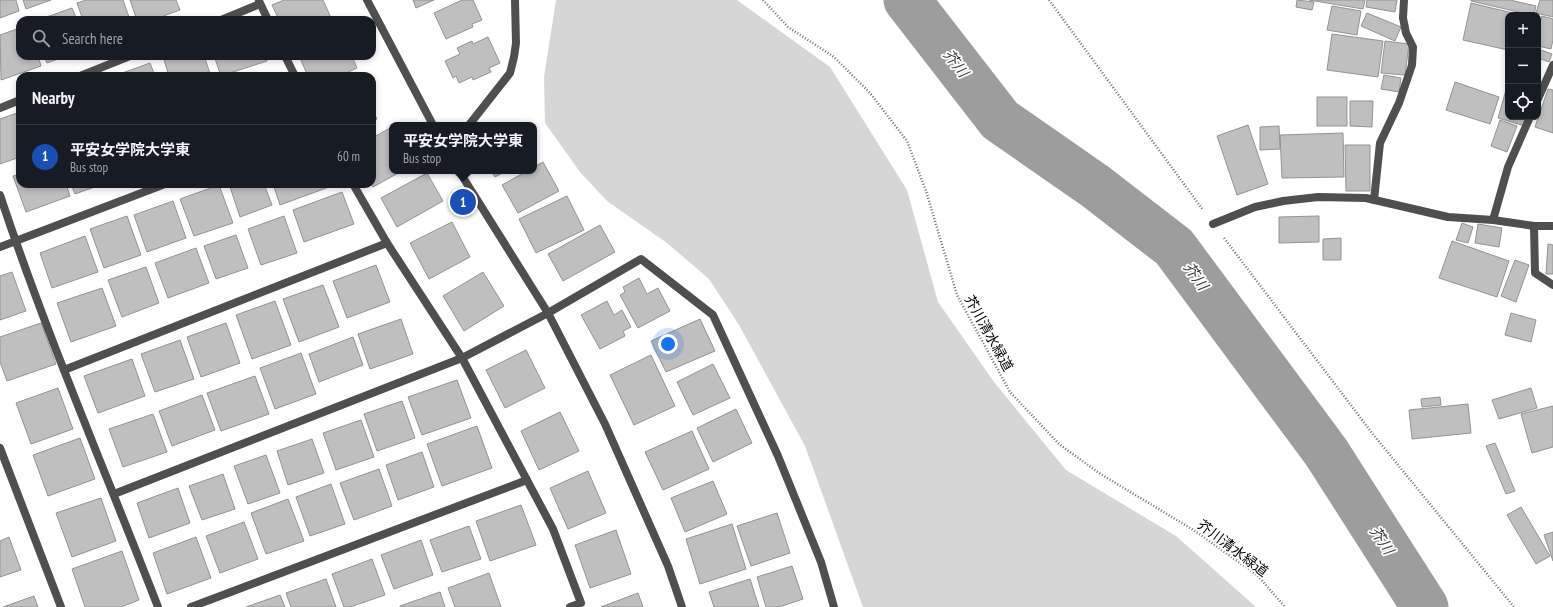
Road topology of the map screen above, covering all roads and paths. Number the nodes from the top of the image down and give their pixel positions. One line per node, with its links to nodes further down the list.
1 (367, 0): 9 (street)
2 (515, 0): 21 (street)
3 (763, 0): 47 (path, 芥川清水緑道)
4 (1049, 0): 28 (path)
5 (1404, 0): 26 (street)
6 (259, 2): 7 (street); 8 (street)
7 (229, 16)
8 (266, 16)
9 (375, 16)
10 (376, 17): 20 (street)
11 (120, 60): 14 (street)
12 (288, 60): 15 (street)
13 (1553, 65): 16 (street)
14 (90, 72)
15 (293, 72)
16 (1541, 92)
17 (16, 102): 18 (street)
18 (0, 108)
19 (1529, 120): 27 (street)
20 (431, 122)
21 (471, 122)
22 (461, 174): 35 (street)
23 (154, 188): 31 (street)
24 (355, 188): 32 (street)
25 (0, 195): 31 (street)
26 (1374, 200): 27 (street); 28 (street)
27 (1493, 220): 29 (street)
28 (1213, 224): 48 (path)
29 (1534, 226): 30 (street); 34 (street)
30 (1553, 226)
31 (15, 240): 33 (street); 37 (street)
32 (387, 243): 36 (street); 37 (street)
33 (0, 246)
34 (1553, 285)
35 (548, 313): 36 (street); 45 (street); 46 (street)
36 (462, 358): 39 (street); 40 (street)
37 (64, 370): 40 (street)
38 (0, 448): 41 (street)
39 (527, 480): 43 (street); 44 (street)
40 (114, 494): 42 (street)
41 (61, 607)
42 (158, 607)
43 (191, 607)
44 (570, 607)
45 (682, 607)
46 (834, 607)
47 (1285, 607)
48 (1514, 607)

